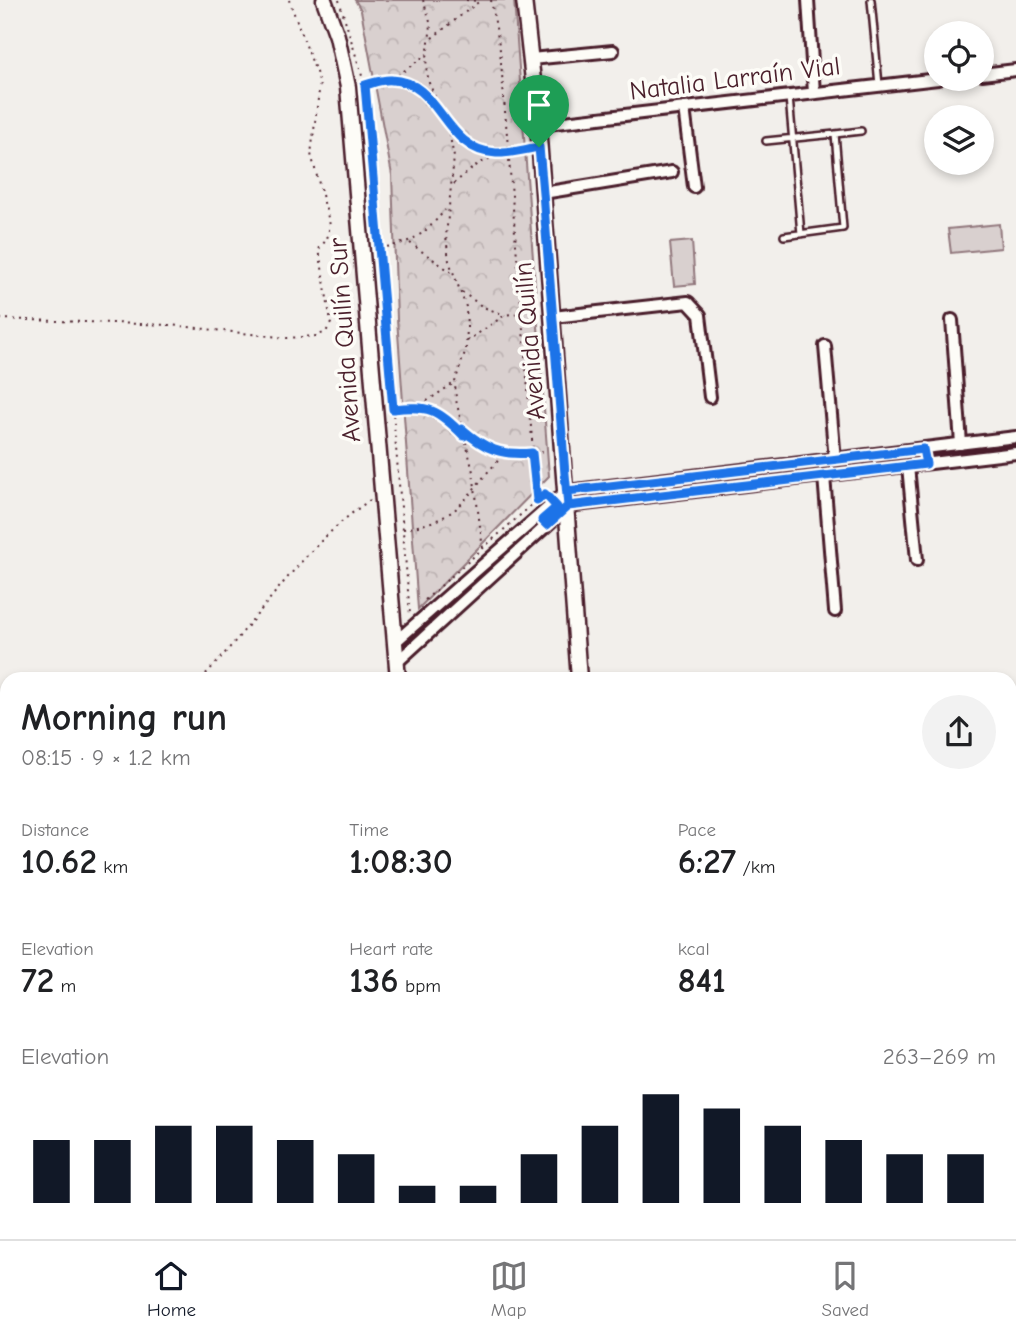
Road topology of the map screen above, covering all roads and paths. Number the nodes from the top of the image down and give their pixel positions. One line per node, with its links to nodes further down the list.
1 (289, 0): 48 (path)
2 (324, 0): 79 (street, Avenida Quilín Sur)
3 (339, 0): 19 (path)
4 (423, 0): 11 (path)
5 (466, 0): 6 (path)
6 (480, 0): 11 (path)
7 (491, 0): 32 (path)
8 (524, 0): 14 (street, Avenida Quilín)
9 (808, 0): 21 (street)
10 (871, 0): 20 (lane)
11 (432, 38): 13 (path)
12 (613, 51): 14 (street)
13 (428, 53): 17 (path); 23 (path)
14 (531, 59): 25 (street, Avenida Quilín)
15 (1016, 70): 16 (street)
16 (994, 73)
17 (393, 79): 19 (path); 23 (path)
18 (924, 80): 20 (street, Natalia Larraín Vial)
19 (365, 85): 42 (path)
20 (879, 85): 21 (street, Natalia Larraín Vial)
21 (814, 93): 22 (street, Natalia Larraín Vial)
22 (789, 96): 24 (street, Natalia Larraín Vial); 29 (lane)
23 (435, 102): 26 (path)
24 (684, 108): 25 (street, Natalia Larraín Vial); 36 (street)
25 (538, 125): 31 (street, Avenida Quilín)
26 (448, 127): 33 (path); 35 (path)
27 (861, 131): 28 (lane)
28 (835, 134): 29 (lane); 39 (lane)
29 (793, 139): 30 (lane); 39 (lane)
30 (766, 141)
31 (539, 147): 32 (path); 37 (street, Avenida Quilín)
32 (508, 152): 33 (path); 45 (path)
33 (496, 153): 35 (path)
34 (672, 172): 37 (street)
35 (453, 185): 38 (path)
36 (694, 187)
37 (543, 193): 47 (street, Avenida Quilín)
38 (446, 208): 41 (path); 43 (path)
39 (801, 234): 40 (lane)
40 (784, 236)
41 (409, 243): 42 (path); 43 (path)
42 (379, 248): 55 (path)
43 (453, 274): 44 (path)
44 (461, 292): 46 (path); 50 (path)
45 (520, 313): 46 (path); 62 (path)
46 (505, 315): 50 (path)
47 (553, 317): 53 (street); 61 (street, Avenida Quilín)
48 (0, 319)
49 (952, 320): 59 (street)
50 (466, 342): 52 (path)
51 (825, 346): 65 (street)
52 (455, 382): 54 (path); 56 (path)
53 (710, 397)
54 (421, 406): 55 (path); 57 (path)
55 (393, 409): 73 (path)
56 (462, 429): 57 (path); 64 (path)
57 (464, 436): 69 (path)
58 (1016, 437): 59 (street)
59 (961, 444): 60 (street)
60 (923, 449): 65 (street); 66 (street)
61 (564, 451): 62 (path); 71 (street, Avenida Quilín)
62 (532, 453): 64 (path); 70 (path)
63 (1016, 453): 66 (street)
64 (504, 454): 69 (path)
65 (835, 460): 71 (street)
66 (926, 464): 67 (street)
67 (908, 466): 68 (street); 75 (street)
68 (824, 476): 71 (street); 77 (street)
69 (475, 486): 73 (path); 74 (path)
70 (537, 500): 71 (path); 74 (path)
71 (563, 500): 78 (street); 80 (street); 83 (street, Avenida Quilín)
72 (363, 505): 81 (path)
73 (403, 528): 78 (path)
74 (483, 549): 76 (path)
75 (917, 560)
76 (421, 604)
77 (835, 611)
78 (412, 628): 79 (street)
79 (394, 643): 80 (street, Avenida Quilín Sur)
80 (396, 663): 82 (street, Avenida Quilín Sur)
81 (207, 672)
82 (397, 672)
83 (578, 672)

